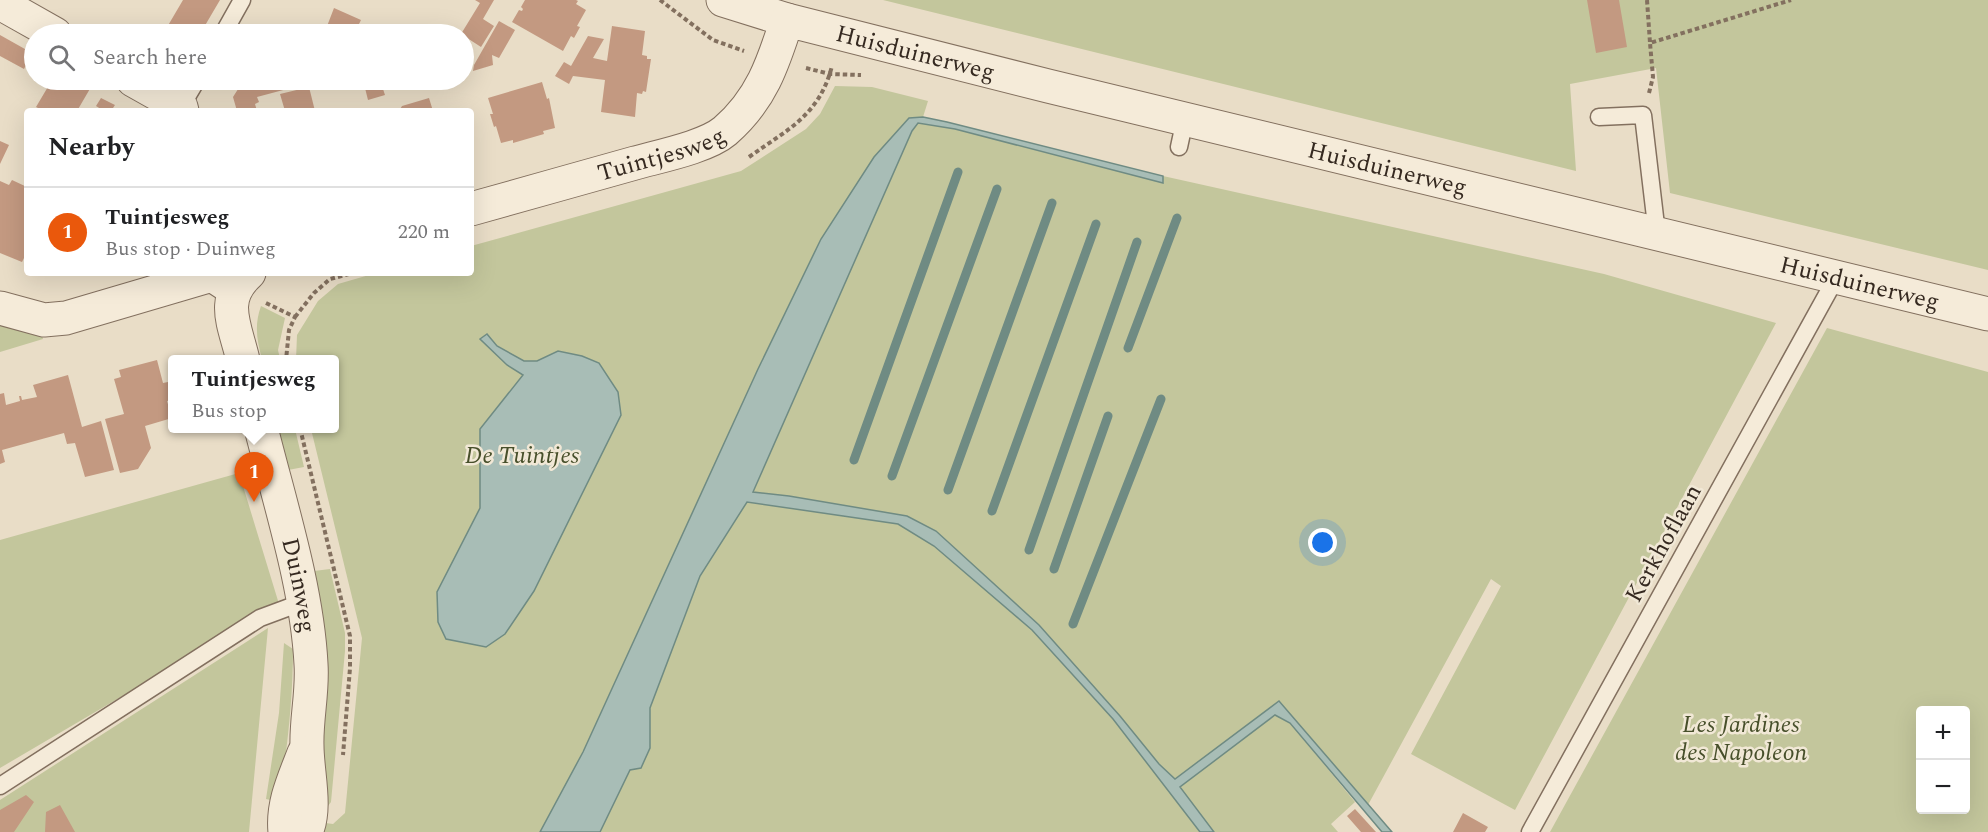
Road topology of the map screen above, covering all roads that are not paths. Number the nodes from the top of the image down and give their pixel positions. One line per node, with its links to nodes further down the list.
1 (242, 0): 6 (lane)
2 (723, 0): 4 (street, Huisduinerweg)
3 (0, 3): 5 (street)
4 (787, 20): 12 (street, Tuintjesweg); 13 (street, Huisduinerweg)
5 (37, 24)
6 (229, 24)
7 (150, 90): 9 (street)
8 (192, 90): 10 (lane)
9 (180, 108)
10 (183, 108)
11 (1599, 117): 13 (lane)
12 (474, 208)
13 (1657, 234): 16 (street, Huisduinerweg)
14 (209, 276): 18 (street)
15 (218, 276): 17 (street)
16 (1836, 278): 19 (street, Huisduinerweg); 27 (lane, Kerkhoflaan)
17 (238, 279): 20 (street)
18 (0, 308)
19 (1988, 315)
20 (242, 355)
21 (262, 433): 22 (street, Duinweg)
22 (303, 602): 23 (street, Duinweg); 24 (lane)
23 (306, 746): 25 (street, Duinweg); 26 (street, Duinweg)
24 (0, 786)
25 (285, 832)
26 (306, 832)
27 (1530, 832)

